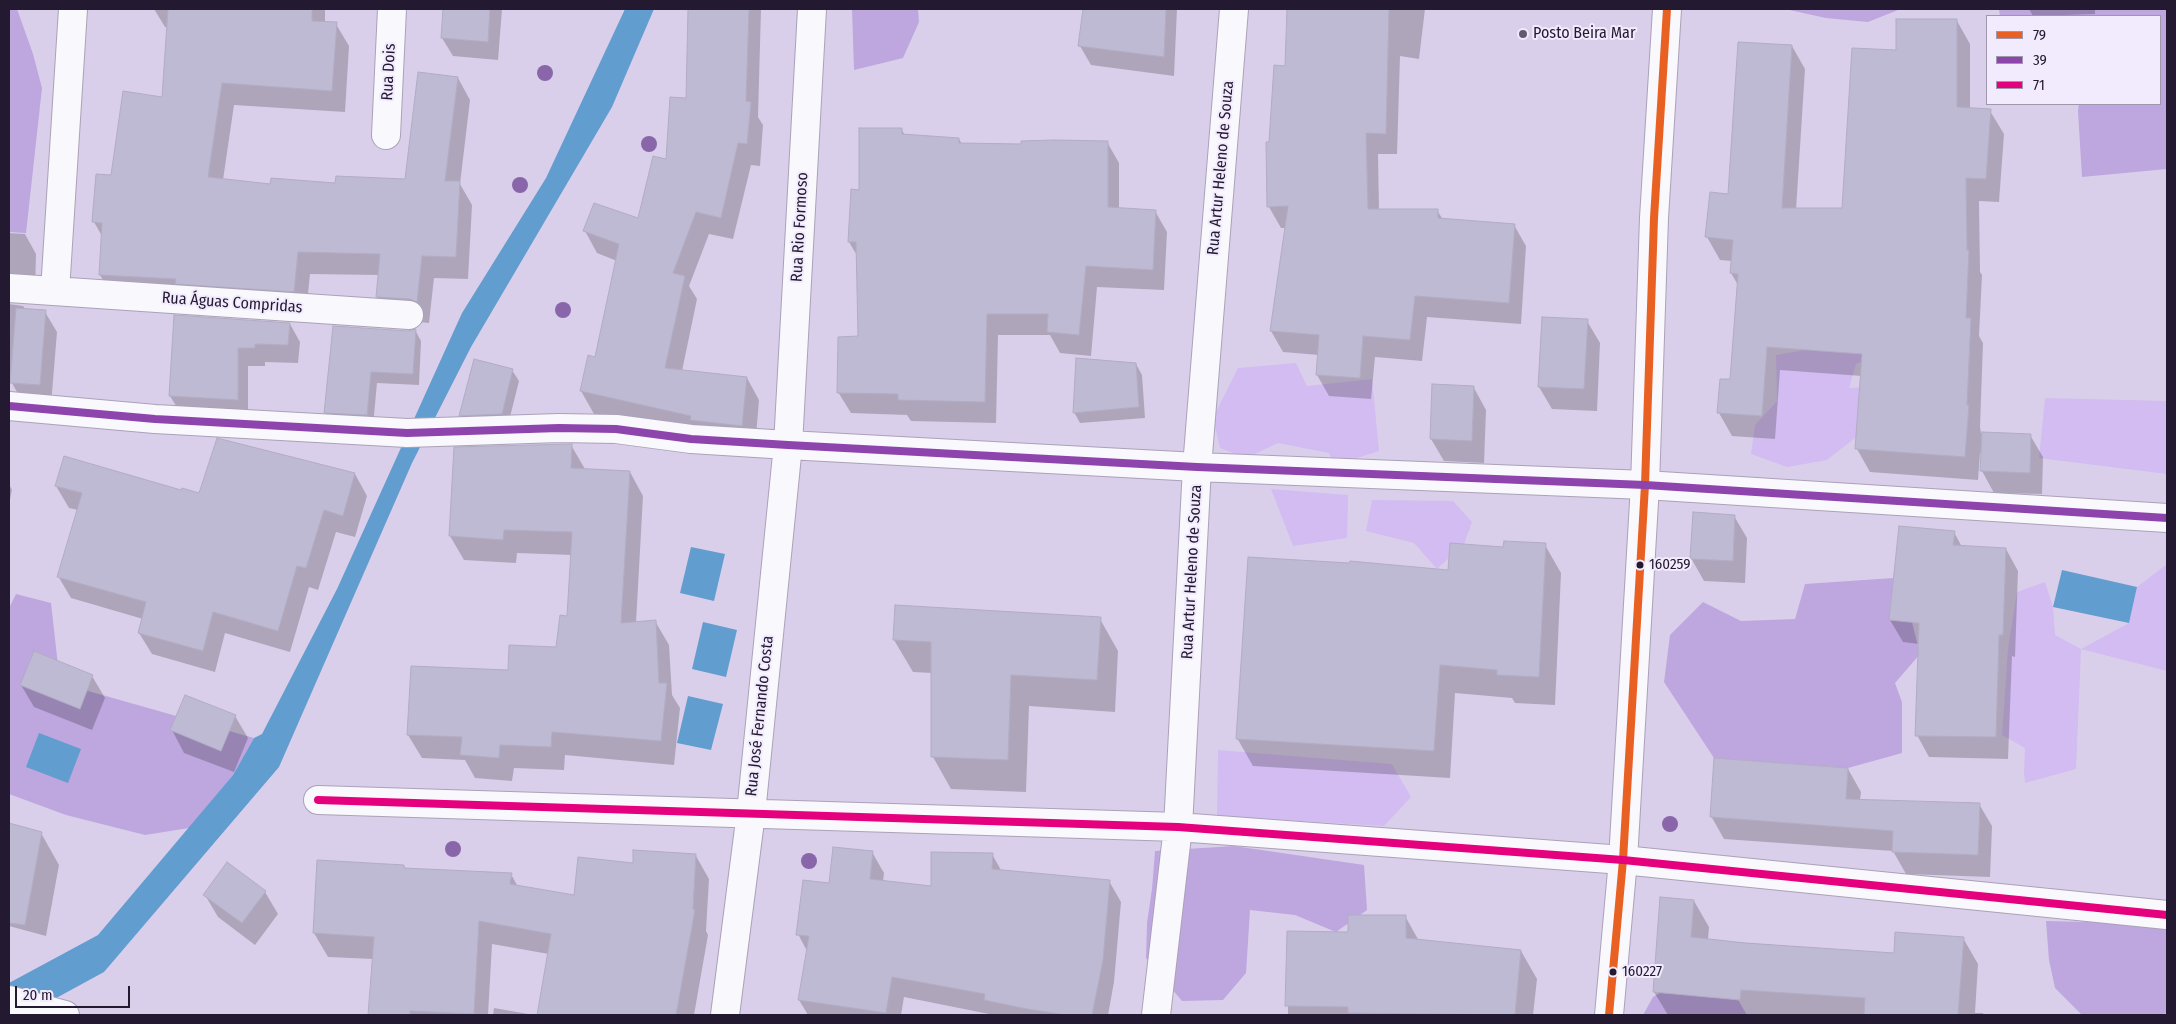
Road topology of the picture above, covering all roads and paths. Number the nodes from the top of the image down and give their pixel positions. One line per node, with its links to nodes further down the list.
1 (73, 9): 8 (street)
2 (392, 9): 6 (street, Rua Dois)
3 (812, 9): 11 (street, Rua Rio Formoso)
4 (1234, 9): 12 (street, Rua Artur Heleno de Souza)
5 (1667, 9): 13 (street)
6 (386, 135)
7 (9, 288): 8 (street, Rua Águas Compridas)
8 (55, 291): 9 (street, Rua Águas Compridas)
9 (410, 315)
10 (9, 406): 11 (street)
11 (788, 445): 12 (street); 16 (street, Rua José Fernando Costa)
12 (1197, 468): 13 (street); 17 (street, Rua Artur Heleno de Souza)
13 (1645, 485): 14 (street); 18 (street)
14 (2167, 518)
15 (318, 800): 16 (street)
16 (751, 813): 17 (street); 22 (street, Rua José Fernando Costa)
17 (1178, 828): 18 (street); 23 (street, Rua Artur Heleno de Souza)
18 (1622, 860): 19 (street); 24 (street)
19 (2167, 915)
20 (9, 1000): 21 (street)
21 (63, 1015)
22 (725, 1015)
23 (1156, 1015)
24 (1609, 1015)

